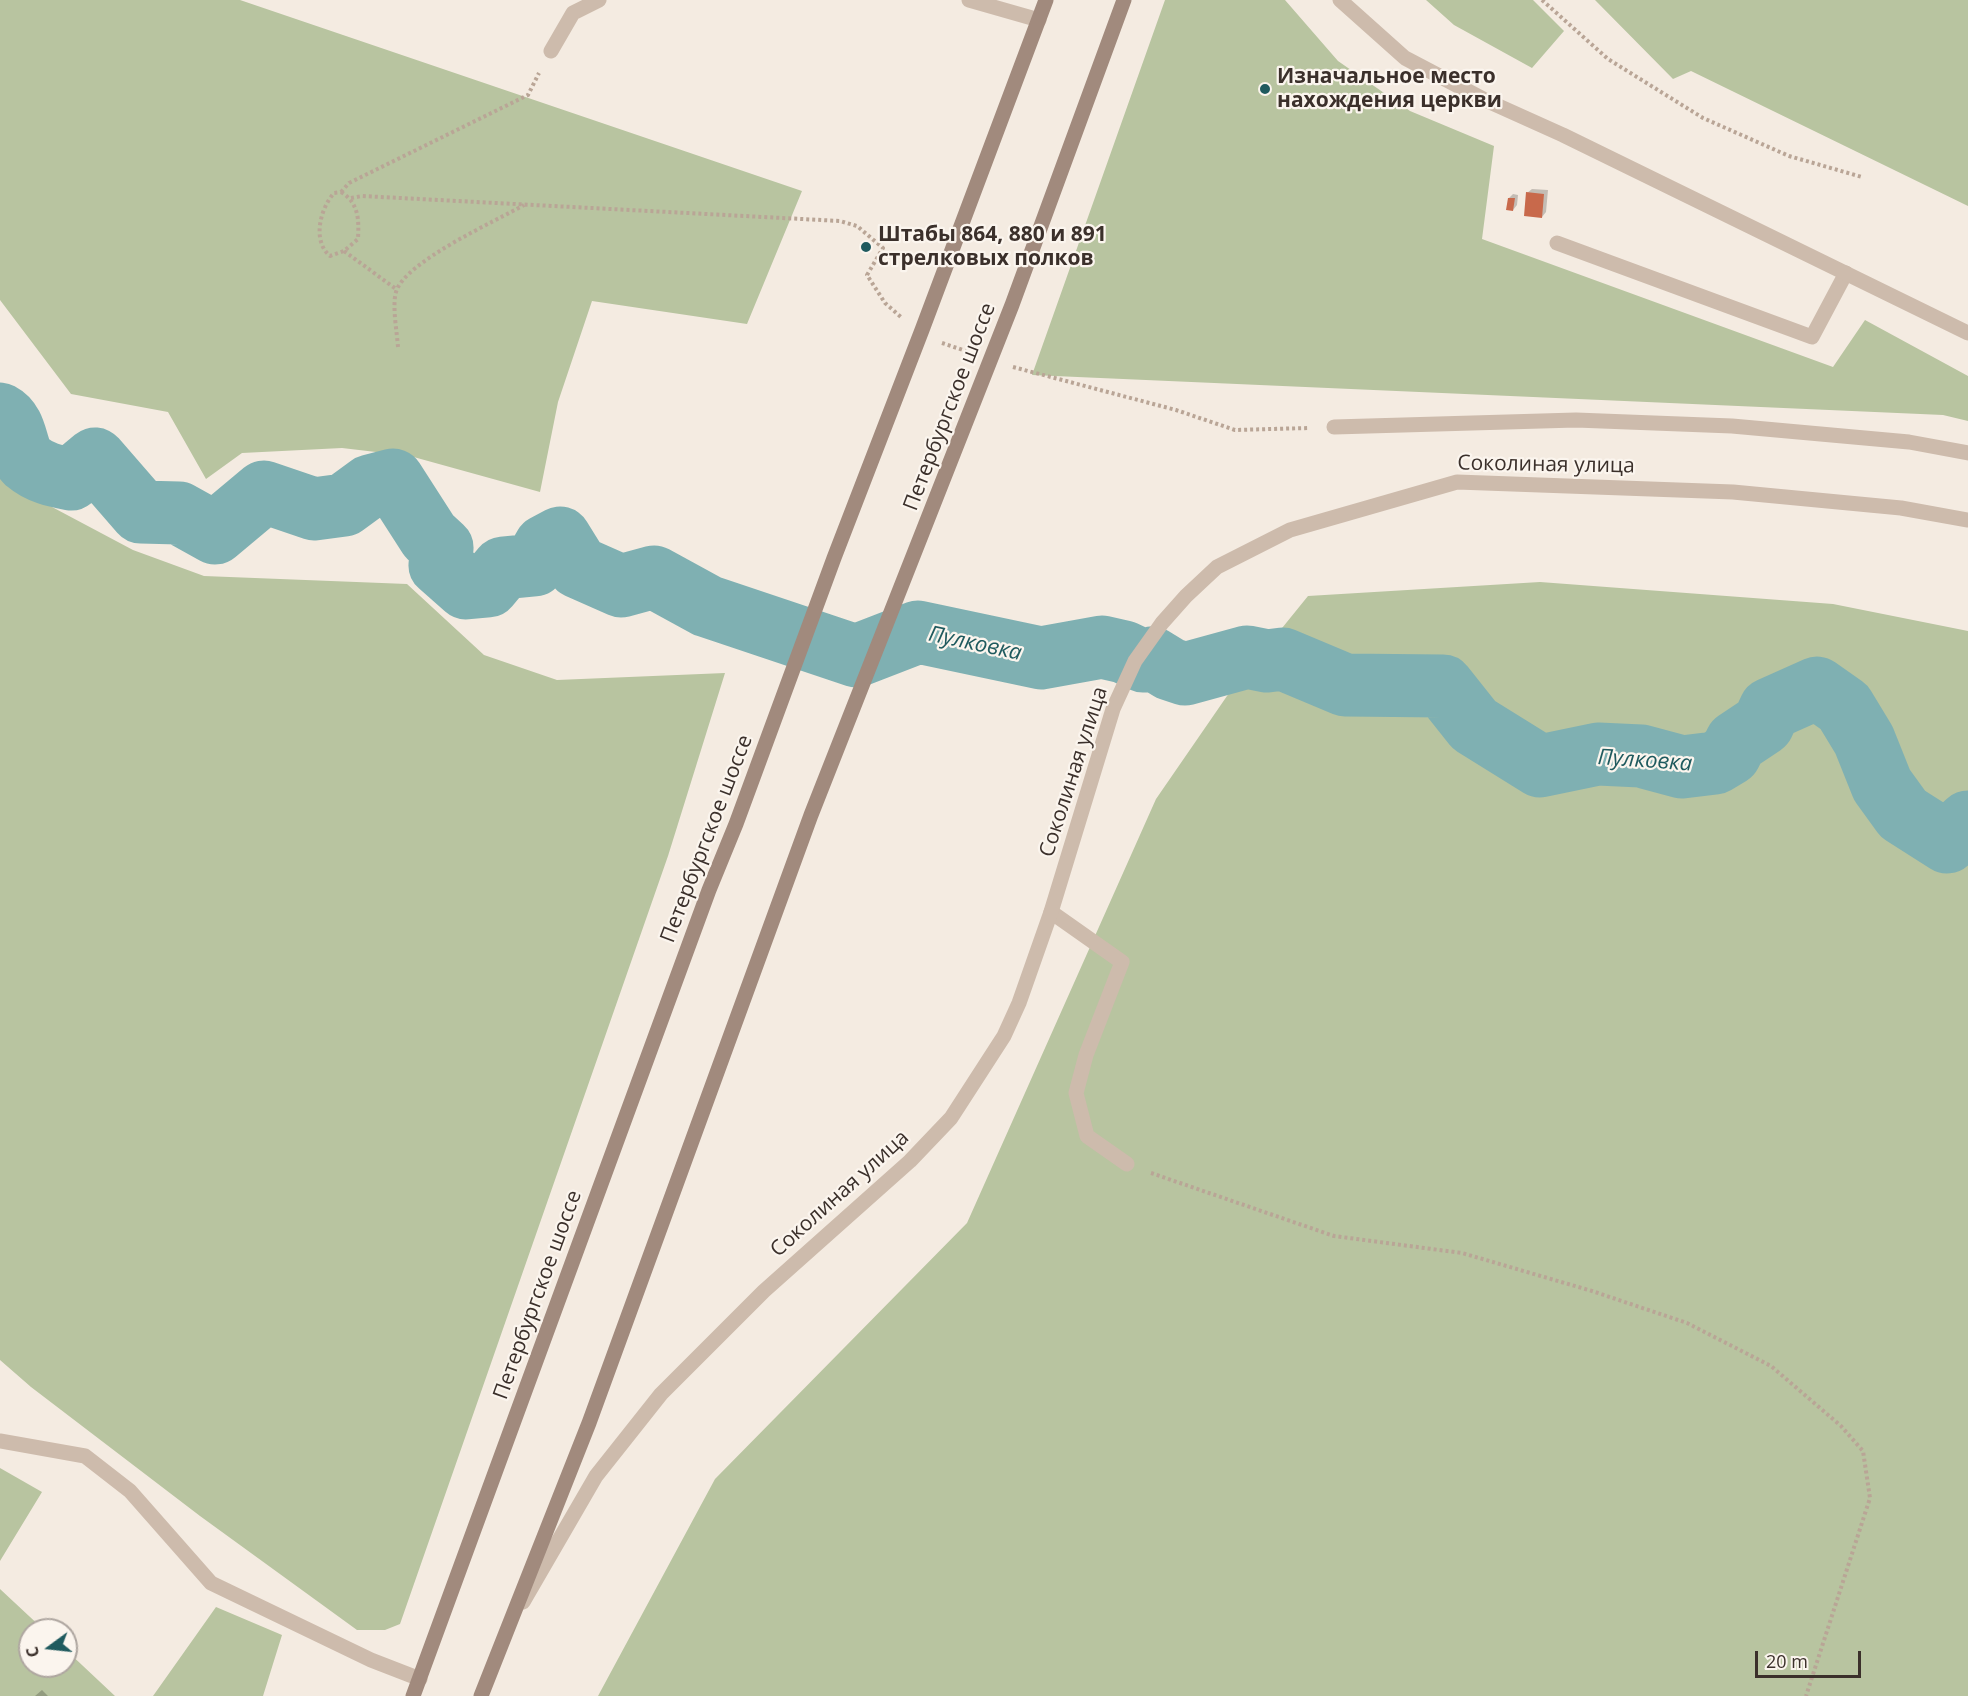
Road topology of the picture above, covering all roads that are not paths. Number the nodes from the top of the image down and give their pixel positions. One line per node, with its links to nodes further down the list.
1 (599, 0): 7 (street)
2 (1046, 0): 6 (main road, Петербургское шоссе)
3 (1124, 0): 18 (main road, Петербургское шоссе)
4 (1340, 0): 9 (street)
5 (975, 1): 6 (street)
6 (1039, 20): 19 (main road, Петербургское шоссе)
7 (551, 51)
8 (1557, 243): 9 (street)
9 (1846, 273): 10 (street)
10 (1968, 333)
11 (1334, 427): 12 (street)
12 (1968, 453)
13 (1968, 520): 14 (street, Соколиная улица)
14 (1051, 912): 15 (street); 17 (street, Соколиная улица)
15 (1127, 1164)
16 (0, 1441): 19 (street)
17 (596, 1476): 18 (street, Петербургское шоссе)
18 (504, 1635): 21 (main road, Петербургское шоссе)
19 (420, 1679): 20 (main road, Петербургское шоссе)
20 (413, 1696)
21 (481, 1696)

